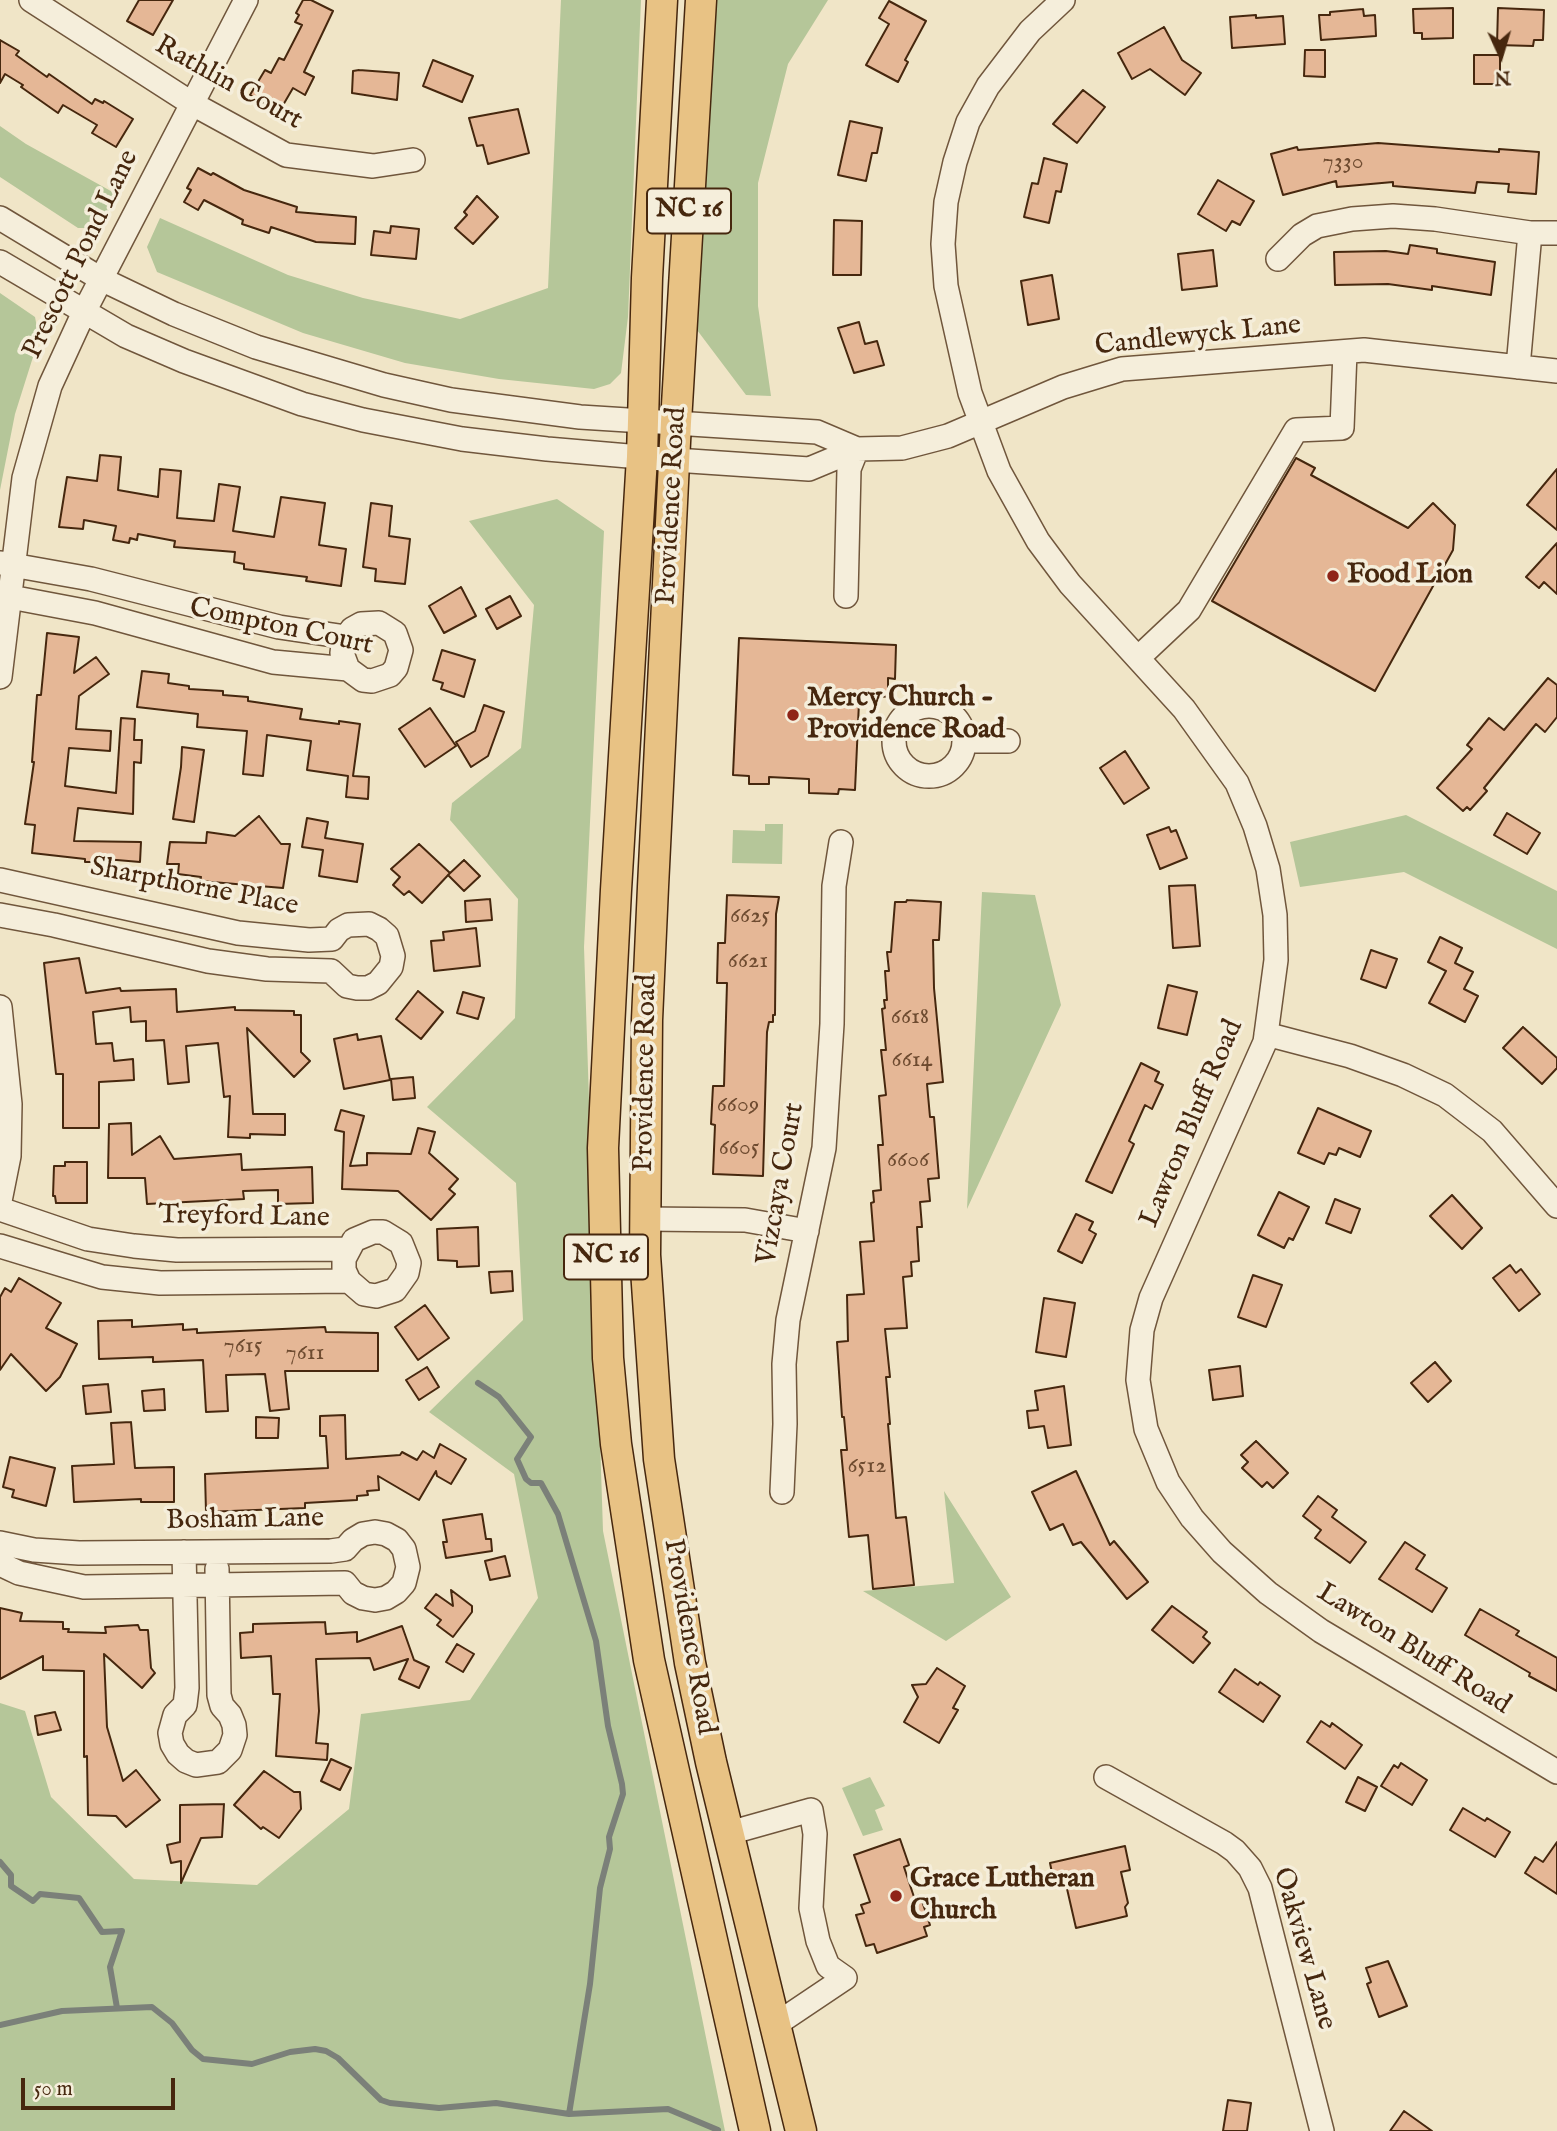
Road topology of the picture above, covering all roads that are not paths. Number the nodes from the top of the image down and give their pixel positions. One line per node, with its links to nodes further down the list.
1 (31, 0): 6 (street, Rathlin Court)
2 (246, 0): 6 (street, Prescott Pond Lane)
3 (662, 0): 18 (main road, Providence Road / NC 16)
4 (701, 0): 19 (main road, Providence Road / NC 16)
5 (1063, 0): 20 (street, Lawton Bluff Road)
6 (191, 103): 7 (street, Rathlin Court); 13 (street, Prescott Pond Lane)
7 (413, 160)
8 (0, 218): 13 (street, Candlewyck Lane)
9 (1530, 233): 10 (street); 11 (street); 16 (street)
10 (1557, 233)
11 (1278, 259)
12 (0, 262): 14 (street, Candlewyck Lane)
13 (101, 279): 14 (street, Prescott Pond Lane); 18 (street, Candlewyck Lane)
14 (84, 312): 22 (street, Candlewyck Lane); 24 (street, Prescott Pond Lane)
15 (1345, 352): 16 (street, Candlewyck Lane); 20 (street, Candlewyck Lane); 30 (street)
16 (1518, 367): 17 (street, Candlewyck Lane)
17 (1557, 371)
18 (642, 421): 19 (street, Candlewyck Lane); 22 (main road, Providence Road / NC 16)
19 (676, 422): 21 (street, Candlewyck Lane); 23 (main road, Providence Road / NC 16)
20 (979, 422): 21 (street, Candlewyck Lane); 30 (street, Lawton Bluff Road)
21 (857, 449): 23 (street, Candlewyck Lane); 26 (street)
22 (642, 457): 23 (street, Candlewyck Lane); 69 (main road, Providence Road / NC 16)
23 (675, 460): 47 (main road, Providence Road / NC 16)
24 (7, 564): 25 (street, Prescott Pond Lane); 27 (street, Compton Court)
25 (5, 596): 28 (street, Compton Court); 32 (street, Prescott Pond Lane)
26 (846, 596)
27 (182, 603): 28 (street); 29 (street, Compton Court)
28 (174, 636): 31 (street, Compton Court)
29 (346, 637): 31 (street); 31 (street, Compton Court)
30 (1138, 658): 43 (street, Lawton Bluff Road)
31 (348, 669)
32 (0, 677)
33 (965, 741): 34 (street)
34 (1008, 741)
35 (842, 842): 48 (street, Vizcaya Court)
36 (0, 880): 38 (street, Sharpthorne Place)
37 (0, 915): 40 (street, Sharpthorne Place)
38 (164, 916): 39 (street, Sharpthorne Place); 40 (street)
39 (332, 939): 41 (street); 41 (street, Sharpthorne Place)
40 (157, 950): 41 (street, Sharpthorne Place)
41 (331, 971)
42 (0, 1007): 44 (street)
43 (1266, 1034): 45 (street); 65 (street, Lawton Bluff Road)
44 (0, 1201)
45 (1557, 1206)
46 (0, 1209): 51 (street, Treyford Lane)
47 (644, 1219): 48 (street); 67 (main road, Providence Road / NC 16)
48 (807, 1231): 54 (street, Vizcaya Court)
49 (0, 1246): 53 (street, Treyford Lane)
50 (347, 1249): 51 (street, Treyford Lane); 52 (street); 52 (street, Treyford Lane)
51 (177, 1250): 53 (street)
52 (349, 1281): 53 (street, Treyford Lane)
53 (175, 1283)
54 (782, 1492)
55 (0, 1543): 57 (street, Bosham Lane)
56 (345, 1549): 58 (street, Bosham Lane); 60 (street); 60 (street, Bosham Lane)
57 (184, 1552): 58 (street, Bosham Lane); 62 (street)
58 (216, 1552): 61 (street)
59 (0, 1564): 62 (street)
60 (345, 1583): 61 (street)
61 (217, 1585): 62 (street); 64 (street)
62 (185, 1586): 63 (street)
63 (185, 1705): 64 (street); 64 (street)
64 (222, 1706)
65 (1557, 1772)
66 (1106, 1777): 71 (street, Oakview Lane)
67 (729, 1833): 68 (main road, Providence Road / NC 16); 68 (street)
68 (775, 2025): 70 (main road, Providence Road / NC 16)
69 (755, 2131)
70 (801, 2131)
71 (1322, 2131)

